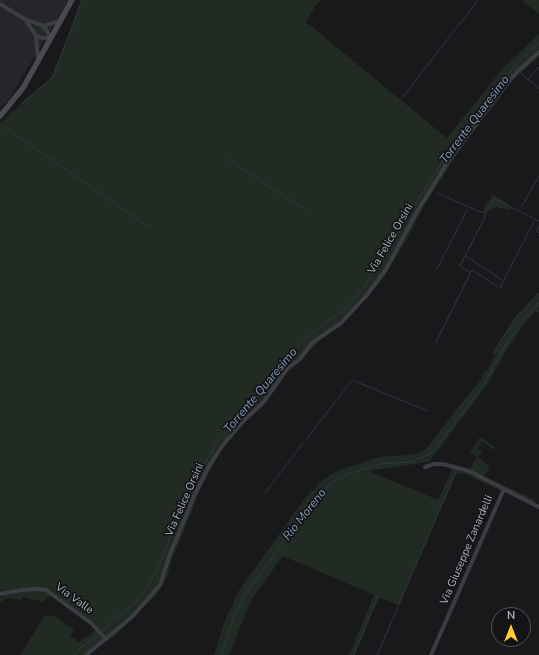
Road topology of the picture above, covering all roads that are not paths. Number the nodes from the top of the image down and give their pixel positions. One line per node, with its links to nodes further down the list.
1 (72, 0): 4 (main road)
2 (0, 4): 3 (street)
3 (23, 18): 5 (street); 6 (street)
4 (60, 21): 5 (street); 7 (main road)
5 (42, 26): 7 (street)
6 (36, 36): 7 (street); 9 (street)
7 (51, 37): 9 (main road)
8 (539, 52): 15 (street, Via Felice Orsini)
9 (38, 61): 10 (main road)
10 (0, 116)
11 (425, 467): 12 (street)
12 (504, 489): 13 (street, Via Giuseppe Zanardelli); 17 (street, Via Giuseppe Zanardelli)
13 (539, 507)
14 (0, 594): 15 (street, Via Valle)
15 (105, 638): 16 (street, Via Felice Orsini)
16 (86, 655)
17 (431, 655)

